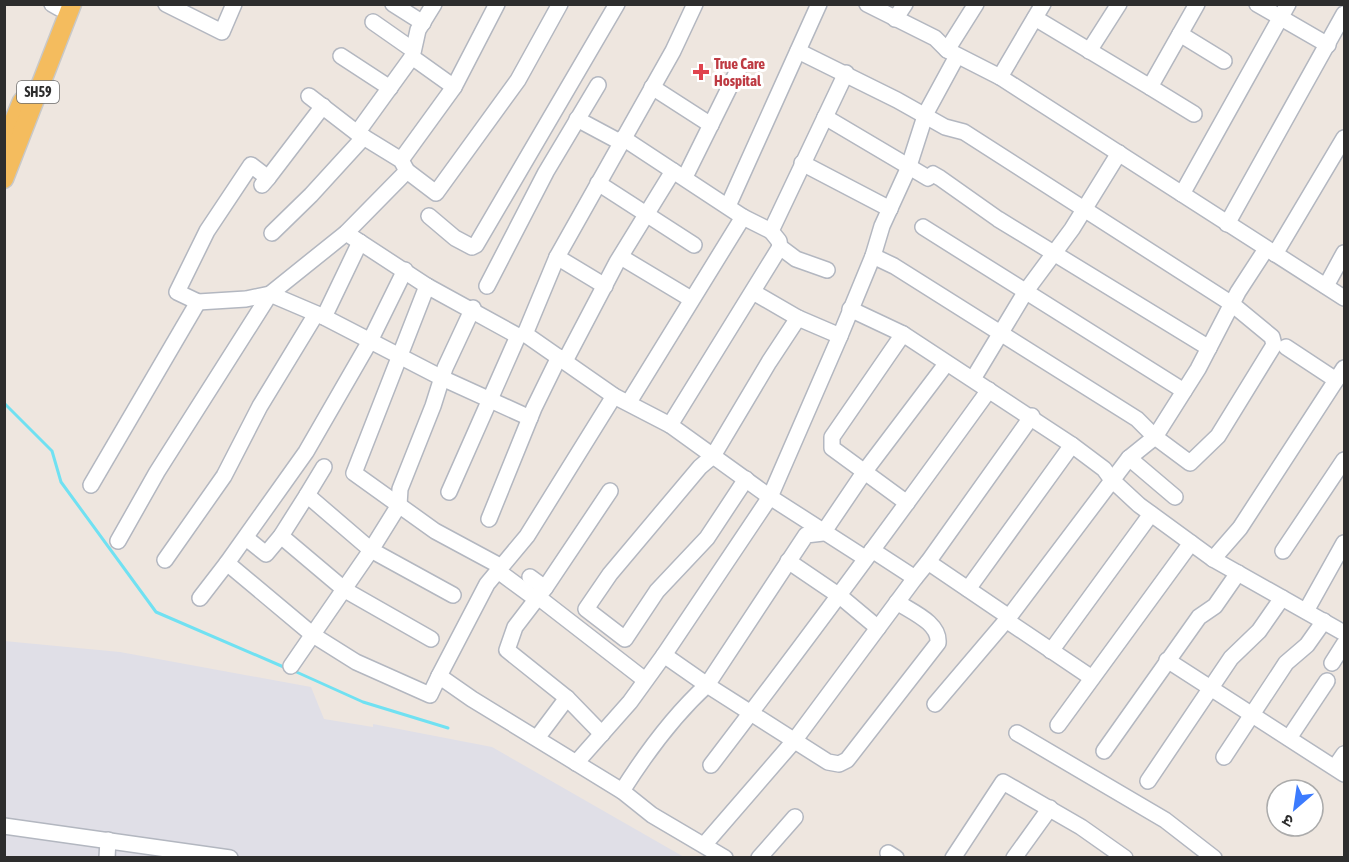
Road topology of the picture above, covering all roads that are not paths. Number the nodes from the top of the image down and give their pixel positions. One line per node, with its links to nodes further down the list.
1 (166, 4): 2 (street)
2 (234, 4)
3 (393, 4): 23 (street)
4 (434, 4): 23 (street)
5 (497, 4): 36 (street)
6 (560, 4): 55 (street)
7 (617, 4): 47 (street)
8 (695, 4): 37 (street)
9 (819, 4): 26 (street)
10 (867, 4): 20 (street)
11 (904, 4): 20 (street)
12 (976, 4): 29 (street)
13 (1043, 4): 21 (street)
14 (1119, 4): 27 (street)
15 (1197, 4): 24 (street)
16 (1257, 4): 18 (street)
17 (61, 5): 52 (main road, SH59); 58 (main road, SH59)
18 (1285, 11): 25 (street); 60 (street)
19 (1344, 14): 25 (street)
20 (895, 18): 29 (street)
21 (1035, 18): 27 (street); 34 (street)
22 (373, 22): 28 (street)
23 (423, 23): 28 (street)
24 (1180, 34): 31 (street); 38 (street)
25 (1328, 45): 67 (street)
26 (798, 51): 33 (street); 61 (street)
27 (1089, 51): 38 (street)
28 (412, 53): 36 (street); 39 (street)
29 (952, 53): 34 (street); 44 (street)
30 (341, 56): 39 (street)
31 (1224, 61)
32 (739, 68): 46 (street)
33 (846, 73): 43 (street); 44 (street)
34 (1000, 77): 53 (street)
35 (598, 85): 45 (street)
36 (454, 87): 55 (street)
37 (652, 87): 46 (street); 50 (street)
38 (1150, 87): 42 (street)
39 (390, 88): 48 (street)
40 (309, 96): 41 (street)
41 (323, 106): 48 (street); 92 (street)
42 (1194, 114)
43 (825, 117): 54 (street); 56 (street)
44 (926, 117): 56 (street); 63 (street)
45 (577, 119): 50 (street); 51 (street)
46 (711, 125): 57 (street)
47 (543, 130): 51 (street); 65 (street)
48 (361, 135): 55 (street); 70 (street)
49 (1344, 138): 75 (street)
50 (622, 140): 57 (street); 59 (street)
51 (564, 141): 84 (street)
52 (4, 144)
53 (1119, 153): 60 (street); 63 (street)
54 (802, 163): 62 (street); 69 (street)
55 (404, 166): 71 (street)
56 (909, 168): 62 (street); 76 (street)
57 (679, 174): 61 (street); 64 (street)
58 (4, 179)
59 (598, 183): 64 (street); 79 (street)
60 (1182, 194): 67 (street)
61 (728, 206): 66 (street)
62 (890, 209): 78 (street)
63 (1083, 210): 76 (street); 93 (street)
64 (645, 215): 73 (street); 80 (street)
65 (429, 216)
66 (743, 218): 69 (street); 91 (street)
67 (1227, 224): 75 (street)
68 (923, 227): 87 (street)
69 (771, 231): 74 (street)
70 (272, 233)
71 (346, 233): 72 (street); 89 (street)
72 (360, 242): 81 (street); 96 (street)
73 (694, 245)
74 (780, 247): 82 (street); 88 (street)
75 (1270, 252): 86 (street); 93 (street)
76 (1053, 253): 87 (street); 104 (street)
77 (1344, 253): 86 (street)
78 (873, 256): 95 (street); 100 (street)
79 (557, 257): 85 (street); 99 (street)
80 (621, 257): 85 (street); 91 (street)
81 (405, 270): 83 (street); 102 (street)
82 (826, 270)
83 (427, 286): 94 (street); 105 (street)
84 (487, 286)
85 (605, 286): 106 (street)
86 (1326, 286): 90 (street)
87 (1026, 291): 100 (street); 112 (street)
88 (753, 292): 97 (street); 118 (street)
89 (270, 294): 92 (street); 96 (street); 141 (street)
90 (1344, 298)
91 (691, 299): 115 (street)
92 (198, 302): 128 (street)
93 (1232, 304): 104 (street); 119 (street)
94 (473, 308): 99 (street); 109 (street)
95 (850, 309): 98 (street); 101 (street)
96 (320, 316): 102 (street); 148 (street)
97 (798, 318): 101 (street); 121 (street)
98 (903, 334): 107 (street); 125 (street)
99 (522, 335): 106 (street); 114 (street)
100 (1001, 335): 110 (street); 119 (street)
101 (840, 336): 132 (street)
102 (369, 341): 105 (street); 140 (street)
103 (1286, 346): 108 (street)
104 (1209, 348): 112 (street)
105 (400, 355): 109 (street); 135 (street)
106 (562, 359): 113 (street); 117 (street)
107 (946, 364): 110 (street); 125 (street)
108 (1340, 374): 147 (street)
109 (442, 378): 114 (street); 135 (street)
110 (974, 379): 111 (street)
111 (989, 390): 116 (street); 134 (street)
112 (1184, 391): 119 (street)
113 (614, 396): 115 (street); 152 (street)
114 (490, 399): 117 (street); 130 (street)
115 (628, 402): 118 (street)
116 (1032, 416): 120 (street); 150 (street)
117 (530, 418): 137 (street)
118 (670, 425): 121 (street)
119 (1155, 437): 122 (street)
120 (1072, 445): 127 (street); 156 (street)
121 (713, 456): 126 (street); 126 (street)
122 (1129, 458): 127 (street); 133 (street)
123 (1344, 460): 145 (street)
124 (324, 467): 131 (street)
125 (865, 471): 134 (street); 138 (street)
126 (746, 479): 132 (street)
127 (1112, 480): 136 (street); 165 (street)
128 (91, 484)
129 (610, 491): 158 (street)
130 (449, 492)
131 (307, 495): 139 (street); 144 (street)
132 (770, 497): 138 (street); 173 (street)
133 (1175, 497)
134 (907, 502): 146 (street)
135 (399, 505): 144 (street); 152 (street)
136 (1151, 514): 142 (street); 172 (street)
137 (489, 519)
138 (823, 533): 146 (street); 149 (street)
139 (281, 536): 140 (street); 157 (street)
140 (246, 538): 151 (street)
141 (118, 541)
142 (1191, 543): 147 (street); 178 (street)
143 (1344, 543): 164 (street)
144 (370, 550): 157 (street); 159 (street)
145 (1283, 551)
146 (869, 554): 155 (street); 160 (street)
147 (1213, 559): 153 (street)
148 (165, 560)
149 (788, 561): 160 (street); 181 (street)
150 (928, 562): 155 (street); 156 (street)
151 (227, 563): 161 (street); 169 (street)
152 (499, 568): 158 (street); 177 (street)
153 (1238, 573): 162 (street); 174 (street)
154 (531, 577): 158 (street)
155 (915, 578): 163 (street)
156 (968, 589): 165 (street)
157 (345, 590): 169 (street); 170 (street)
158 (540, 594): 179 (street); 183 (street)
159 (453, 595)
160 (841, 597): 167 (street); 185 (street)
161 (200, 598)
162 (1282, 598): 164 (street); 182 (street)
163 (897, 602): 167 (street); 192 (street)
164 (1306, 611): 166 (street)
165 (1007, 619): 172 (street); 184 (street)
166 (1324, 621): 168 (street); 186 (street)
167 (878, 628): 192 (street)
168 (1344, 633)
169 (313, 635): 176 (street); 177 (street)
170 (431, 639)
171 (1344, 644): 175 (street)
172 (1051, 651): 178 (street)
173 (664, 656): 179 (street); 181 (street)
174 (1167, 660): 182 (street); 193 (street)
175 (1332, 663)
176 (291, 666)
177 (439, 676): 190 (street)
178 (1092, 678): 187 (street)
179 (645, 680): 189 (street)
180 (1327, 681): 191 (street)
181 (707, 685): 185 (street); 200 (street)
182 (1210, 689): 186 (street); 199 (street)
183 (567, 698): 189 (street); 190 (street)
184 (935, 704)
185 (750, 714): 192 (street); 197 (street)
186 (1251, 714): 191 (street); 195 (street)
187 (1058, 725)
188 (1017, 732): 213 (street)
189 (602, 734): 196 (street)
190 (537, 738): 196 (street)
191 (1289, 738): 198 (street)
192 (794, 741): 205 (street)
193 (1104, 751)
194 (1344, 754): 198 (street)
195 (1224, 757)
196 (576, 763): 200 (street)
197 (711, 765)
198 (1340, 771)
199 (1148, 781)
200 (622, 791): 205 (street)
201 (1050, 808): 210 (street); 211 (street); 212 (street)
202 (795, 817): 209 (street)
203 (4, 826): 204 (street)
204 (108, 840): 206 (street); 207 (street)
205 (704, 845): 208 (street)
206 (107, 858)
207 (230, 858)
208 (725, 858)
209 (759, 858)
210 (953, 858)
211 (1014, 858)
212 (1125, 858)
213 (1214, 858)

